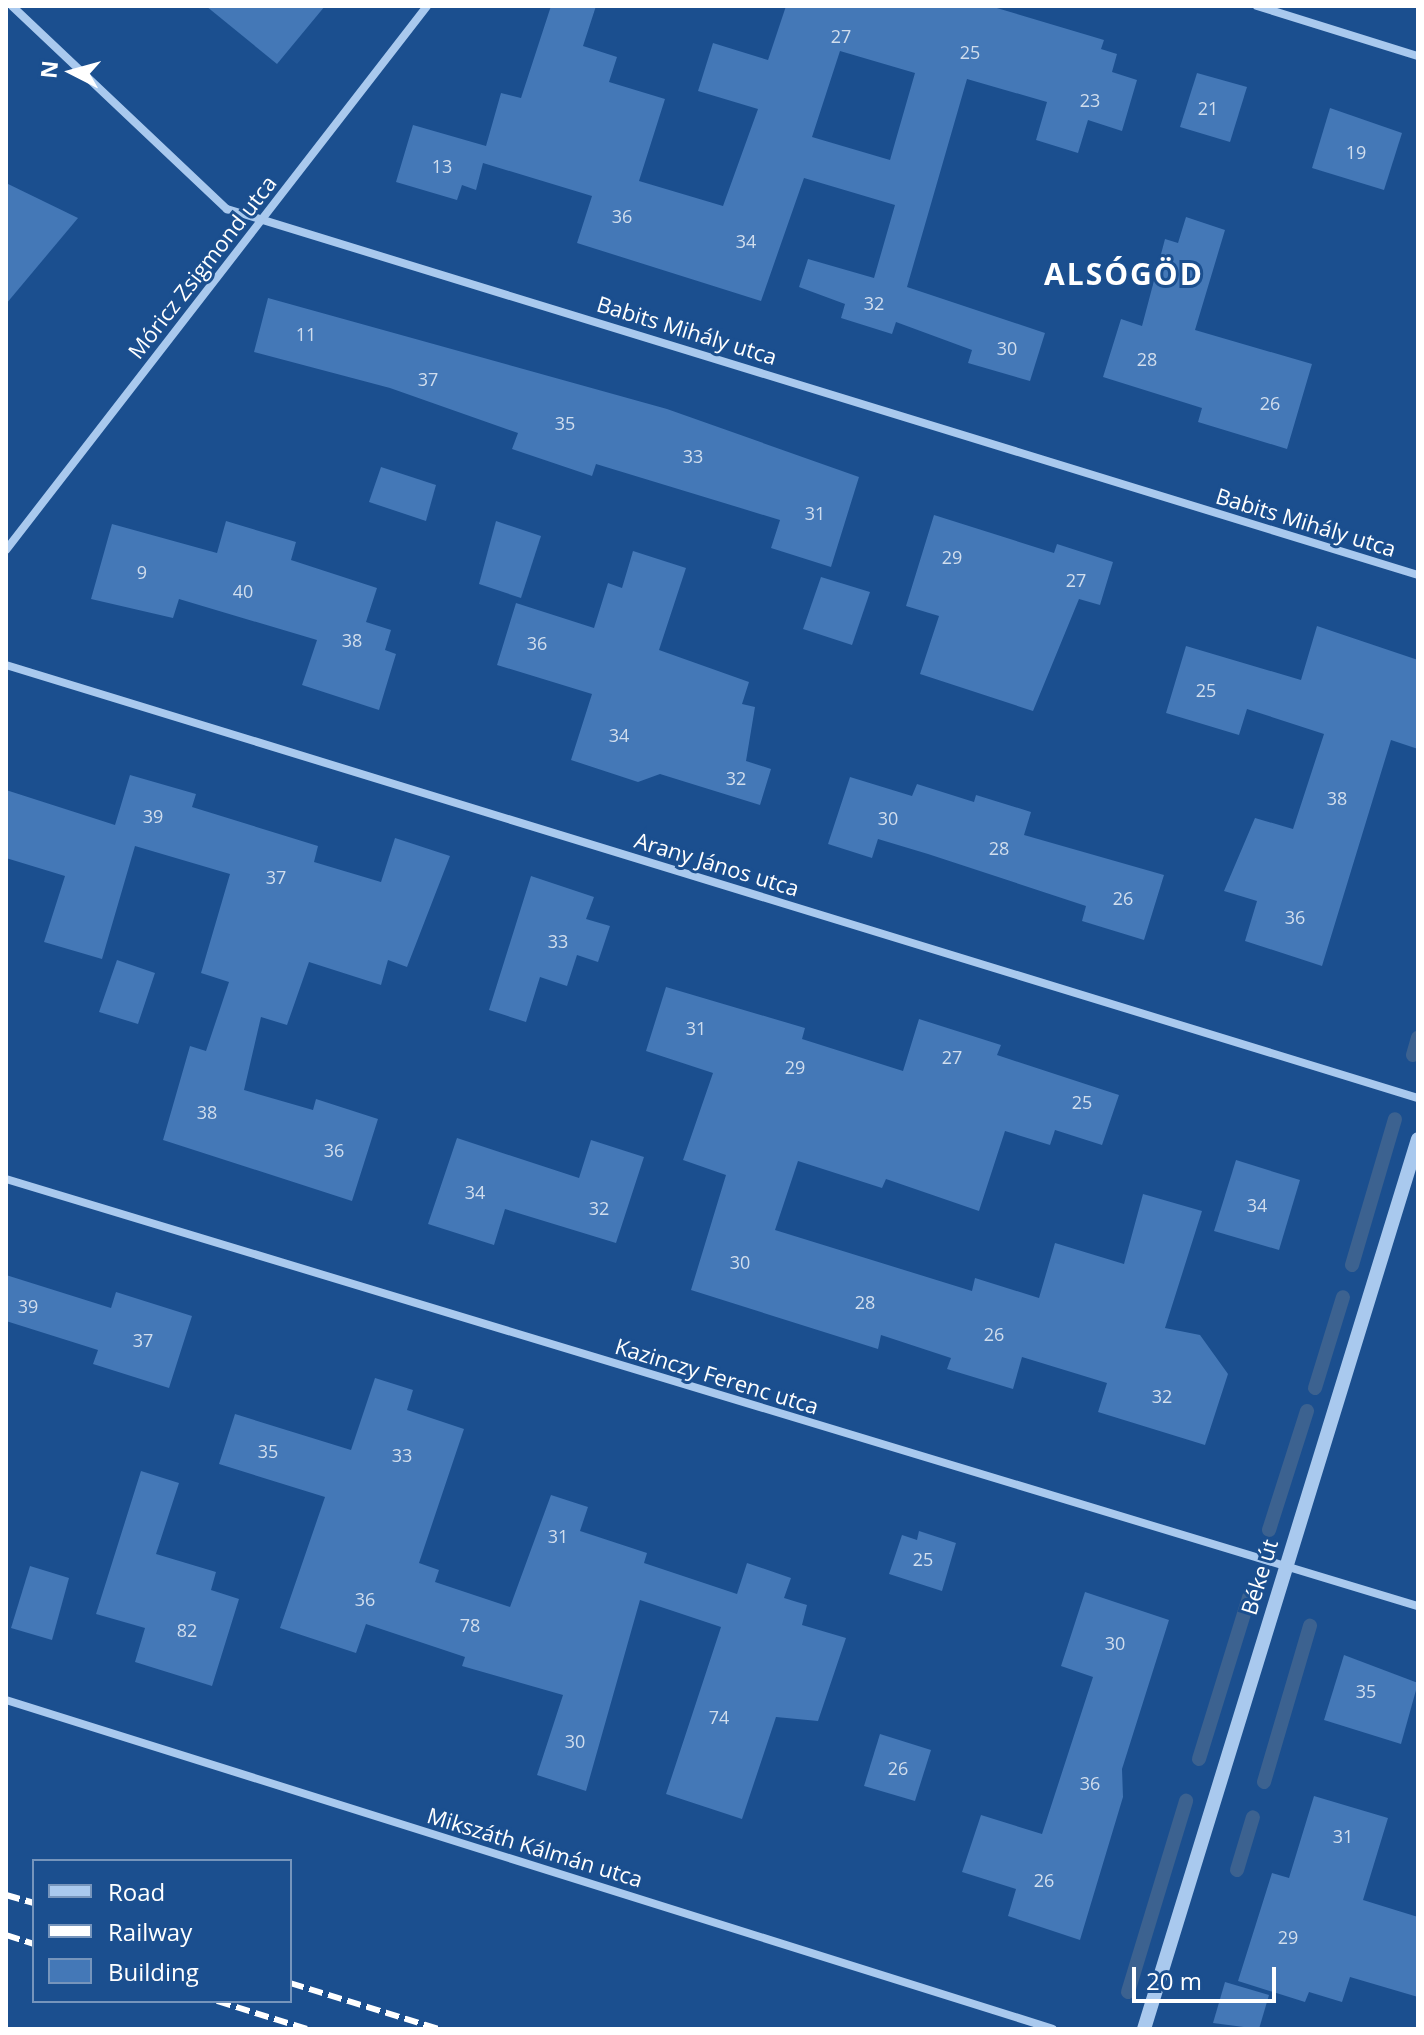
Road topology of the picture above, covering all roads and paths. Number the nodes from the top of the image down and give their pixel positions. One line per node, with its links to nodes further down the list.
1 (12, 6): 5 (street, Babits Mihály utca)
2 (427, 6): 5 (street, Móricz Zsigmond utca)
3 (1257, 6): 4 (street)
4 (1418, 56)
5 (263, 218): 6 (street, Móricz Zsigmond utca); 7 (street, Babits Mihály utca)
6 (6, 550)
7 (1418, 575)
8 (6, 665): 9 (street, Arany János utca)
9 (1418, 1098)
10 (1418, 1139): 12 (street, Béke út)
11 (6, 1179): 12 (street, Kazinczy Ferenc utca)
12 (1286, 1565): 13 (street, Kazinczy Ferenc utca); 16 (street, Béke út)
13 (1418, 1606)
14 (6, 1700): 15 (street, Mikszáth Kálmán utca)
15 (1053, 2029)
16 (1144, 2029)

